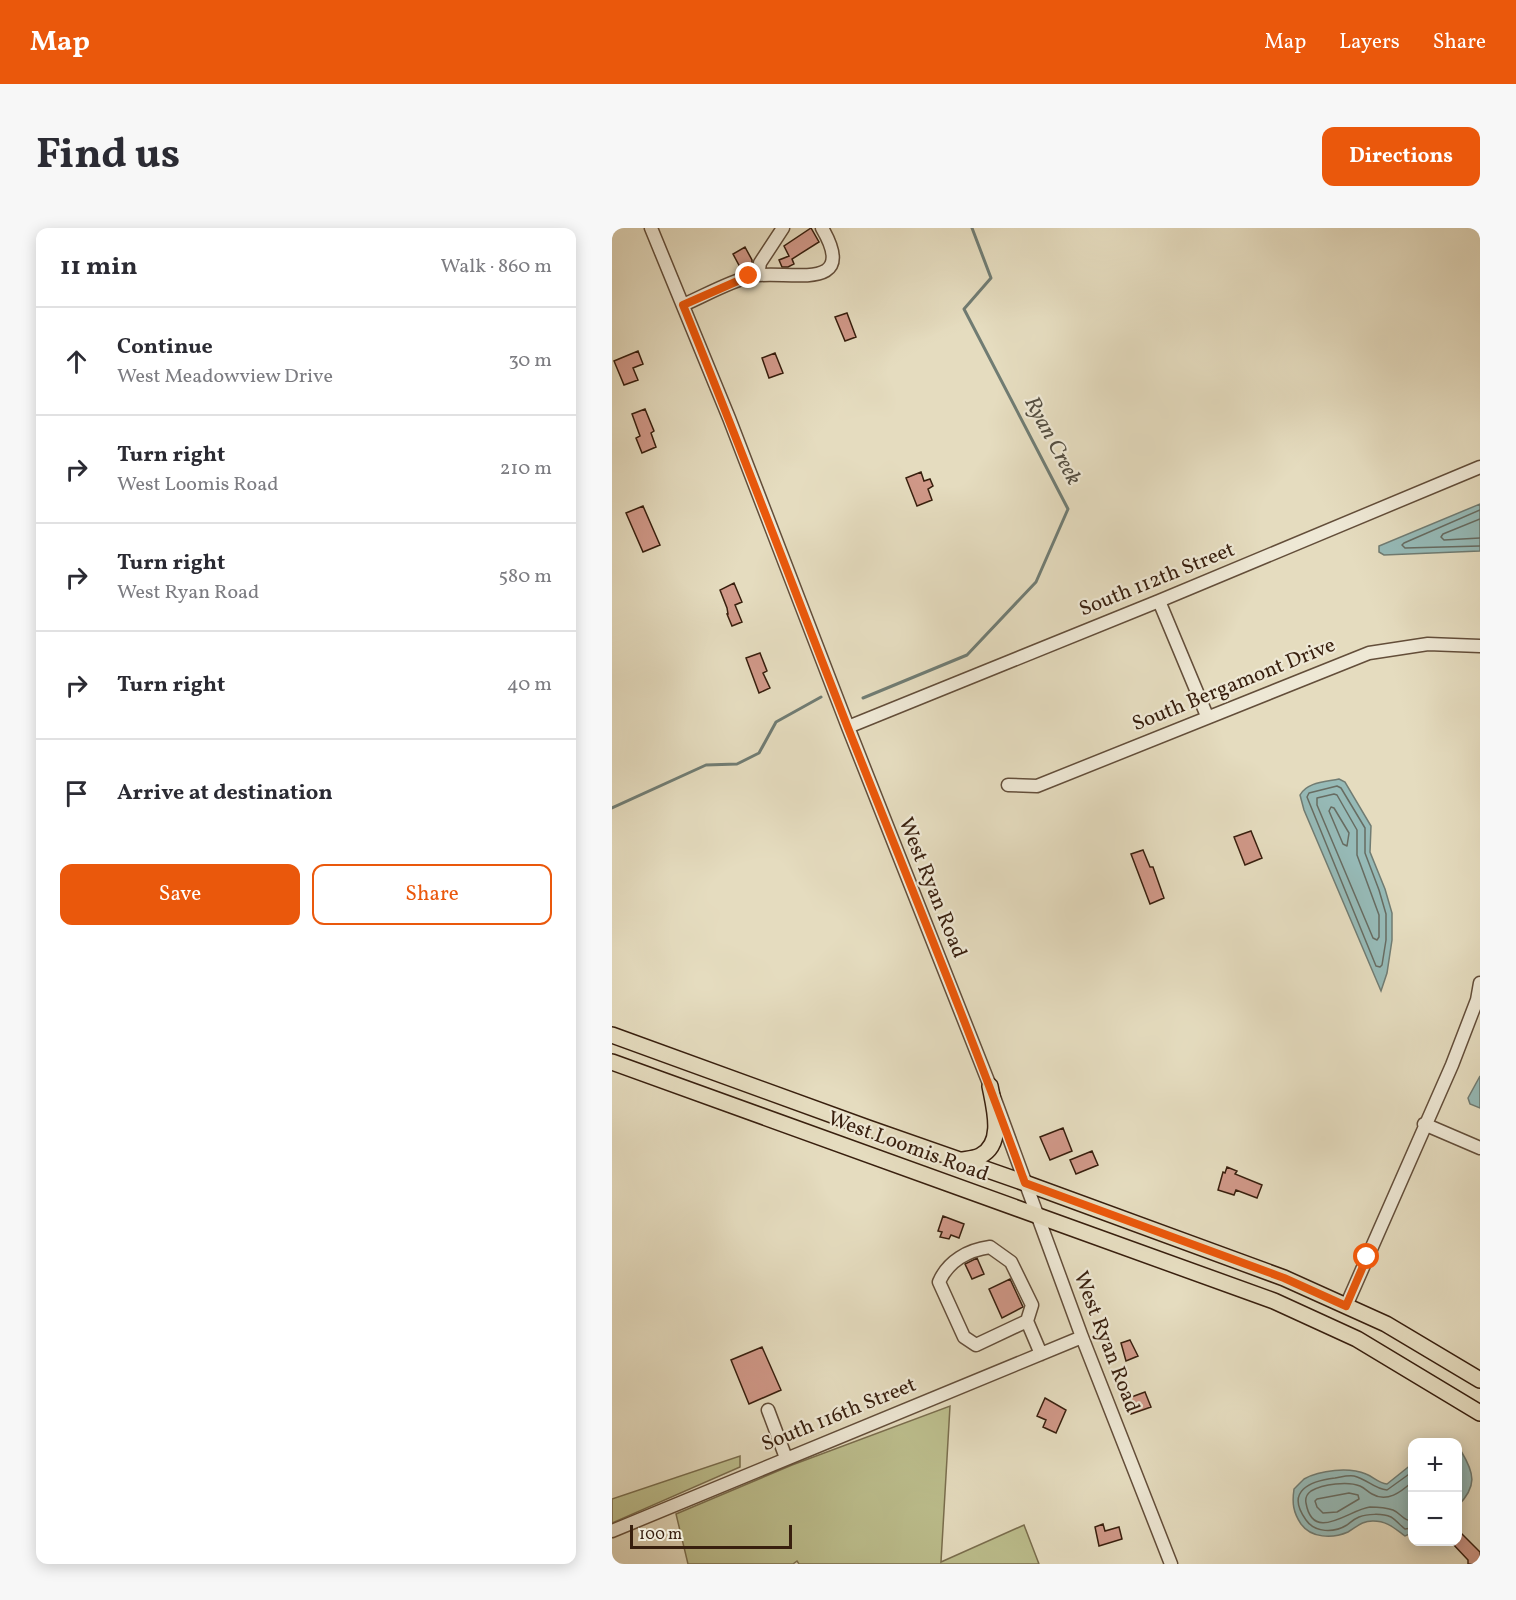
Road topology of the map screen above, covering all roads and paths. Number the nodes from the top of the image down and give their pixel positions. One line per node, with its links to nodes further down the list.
1 (651, 228): 5 (street, West Ryan Road)
2 (783, 228): 4 (street)
3 (822, 228): 4 (street)
4 (758, 275): 5 (street)
5 (683, 305): 10 (street, West Ryan Road)
6 (1480, 467): 7 (street, South 112th Street)
7 (1159, 601): 9 (street); 10 (street, South 112th Street)
8 (1480, 646): 9 (street, South Bergamont Drive)
9 (1207, 716): 11 (street, South Bergamont Drive)
10 (848, 727): 16 (street, West Ryan Road)
11 (1008, 785)
12 (1480, 983): 18 (street)
13 (612, 1035): 15 (main road, West Loomis Road)
14 (612, 1062): 17 (main road, West Loomis Road)
15 (691, 1063): 17 (main road); 20 (main road, West Loomis Road)
16 (990, 1086): 20 (main road); 21 (street, West Ryan Road)
17 (683, 1088): 22 (main road, West Loomis Road)
18 (1424, 1124): 19 (street); 25 (street)
19 (1480, 1148)
20 (960, 1160): 21 (main road, West Loomis Road)
21 (1025, 1183): 22 (street, West Ryan Road); 23 (main road, West Loomis Road)
22 (1038, 1215): 24 (main road, West Loomis Road); 27 (street, West Ryan Road)
23 (1260, 1270): 24 (main road); 25 (main road, West Loomis Road)
24 (1252, 1293): 31 (main road, West Loomis Road)
25 (1346, 1306): 29 (main road, West Loomis Road)
26 (1027, 1321): 26 (street); 28 (street)
27 (1082, 1337): 28 (street, South 116th Street); 34 (street, West Ryan Road)
28 (1041, 1354): 32 (street, South 116th Street)
29 (1480, 1380)
30 (768, 1410): 32 (street)
31 (1480, 1413)
32 (786, 1458): 33 (street, South 116th Street)
33 (612, 1531)
34 (1171, 1564)

